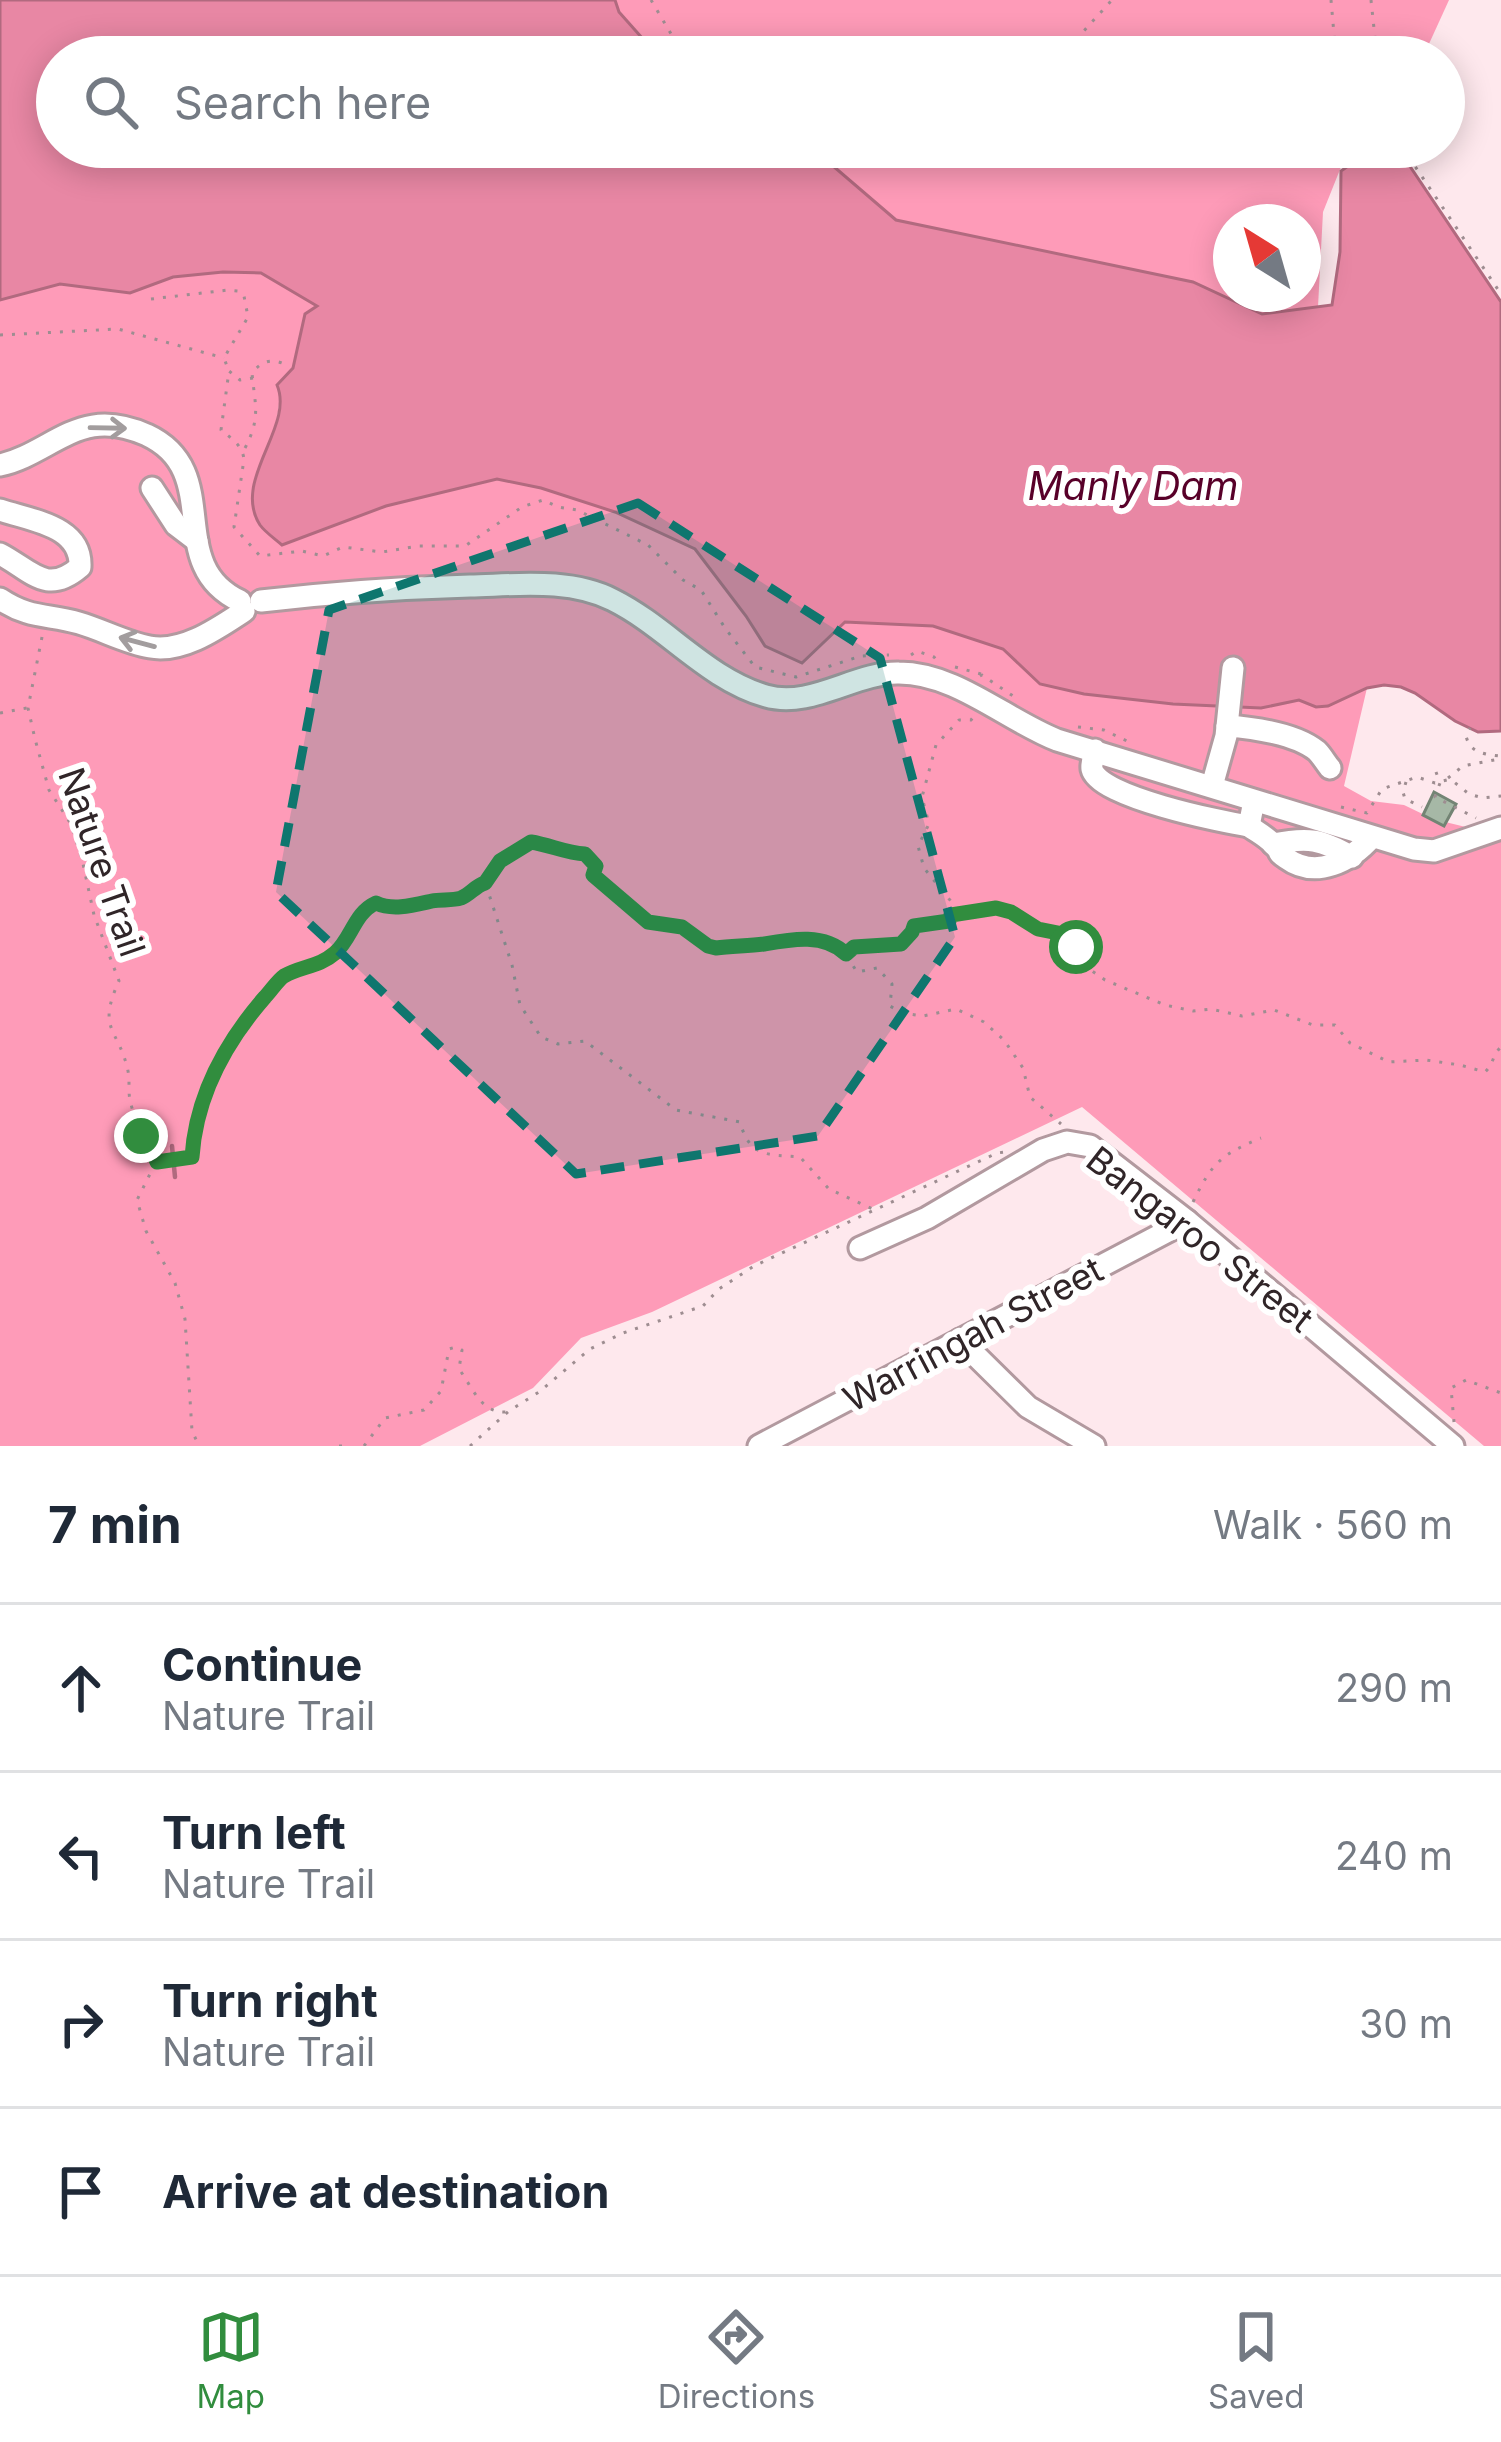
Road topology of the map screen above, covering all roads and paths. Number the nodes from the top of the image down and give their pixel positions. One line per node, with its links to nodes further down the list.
1 (651, 0): 5 (path)
2 (1112, 0): 6 (path)
3 (1331, 0): 7 (path)
4 (1371, 0): 8 (path)
5 (672, 36)
6 (1079, 36)
7 (1334, 36)
8 (1375, 36)
9 (1416, 168): 10 (path)
10 (1501, 294)
11 (151, 299): 13 (path)
12 (0, 335): 13 (path)
13 (224, 358): 15 (path)
14 (282, 363): 16 (path)
15 (229, 371): 16 (path); 17 (path)
16 (253, 378): 17 (path)
17 (243, 451): 19 (path)
18 (0, 466): 24 (street, one-way to 24)
19 (242, 471)
20 (152, 488): 24 (street)
21 (0, 510): 25 (street)
22 (624, 524): 23 (path)
23 (621, 531)
24 (197, 541): 27 (street)
25 (0, 554)
26 (0, 599): 28 (street)
27 (248, 604): 28 (street, one-way to 28); 32 (street)
28 (46, 617): 35 (path)
29 (907, 663): 30 (path)
30 (940, 664)
31 (1233, 668): 38 (street)
32 (961, 690): 33 (path); 34 (street)
33 (1028, 706)
34 (991, 707): 41 (street); 57 (path)
35 (28, 708): 36 (path); 63 (path, Nature Trail)
36 (0, 713)
37 (1063, 726): 40 (path)
38 (1227, 726): 42 (street); 47 (street)
39 (1470, 728): 44 (path)
40 (1140, 749)
41 (1095, 750): 47 (street); 53 (street)
42 (1330, 768)
43 (1436, 772): 46 (path)
44 (1447, 780): 46 (path); 48 (path)
45 (1407, 781): 46 (path); 50 (path); 51 (path)
46 (1440, 783): 52 (path)
47 (1212, 786): 49 (street)
48 (1501, 796)
49 (1254, 800): 53 (street); 55 (street)
50 (1422, 807)
51 (1345, 808)
52 (1477, 818)
53 (1249, 826): 55 (street)
54 (1501, 828): 55 (street)
55 (1372, 837)
56 (485, 883): 58 (path); 63 (path); 64 (path)
57 (959, 912): 58 (path); 59 (path)
58 (846, 954): 61 (path)
59 (1501, 1047)
60 (1261, 1138): 65 (path)
61 (1079, 1144): 62 (street, Bangaroo Street); 65 (street, Bangaroo Street)
62 (1043, 1150): 64 (path); 66 (street, Bangaroo Street)
63 (157, 1162): 71 (path)
64 (877, 1210): 69 (path)
65 (1187, 1221): 67 (street, Warringah Street); 70 (street, Bangaroo Street)
66 (860, 1248)
67 (960, 1340): 76 (street, Warringah Street); 77 (street)
68 (1501, 1393): 70 (path)
69 (508, 1412): 74 (path); 75 (path)
70 (1446, 1440): 78 (street)
71 (199, 1446)
72 (339, 1446): 73 (path)
73 (350, 1446)
74 (364, 1446)
75 (470, 1446)
76 (759, 1446)
77 (1094, 1446)
78 (1414, 1446)

